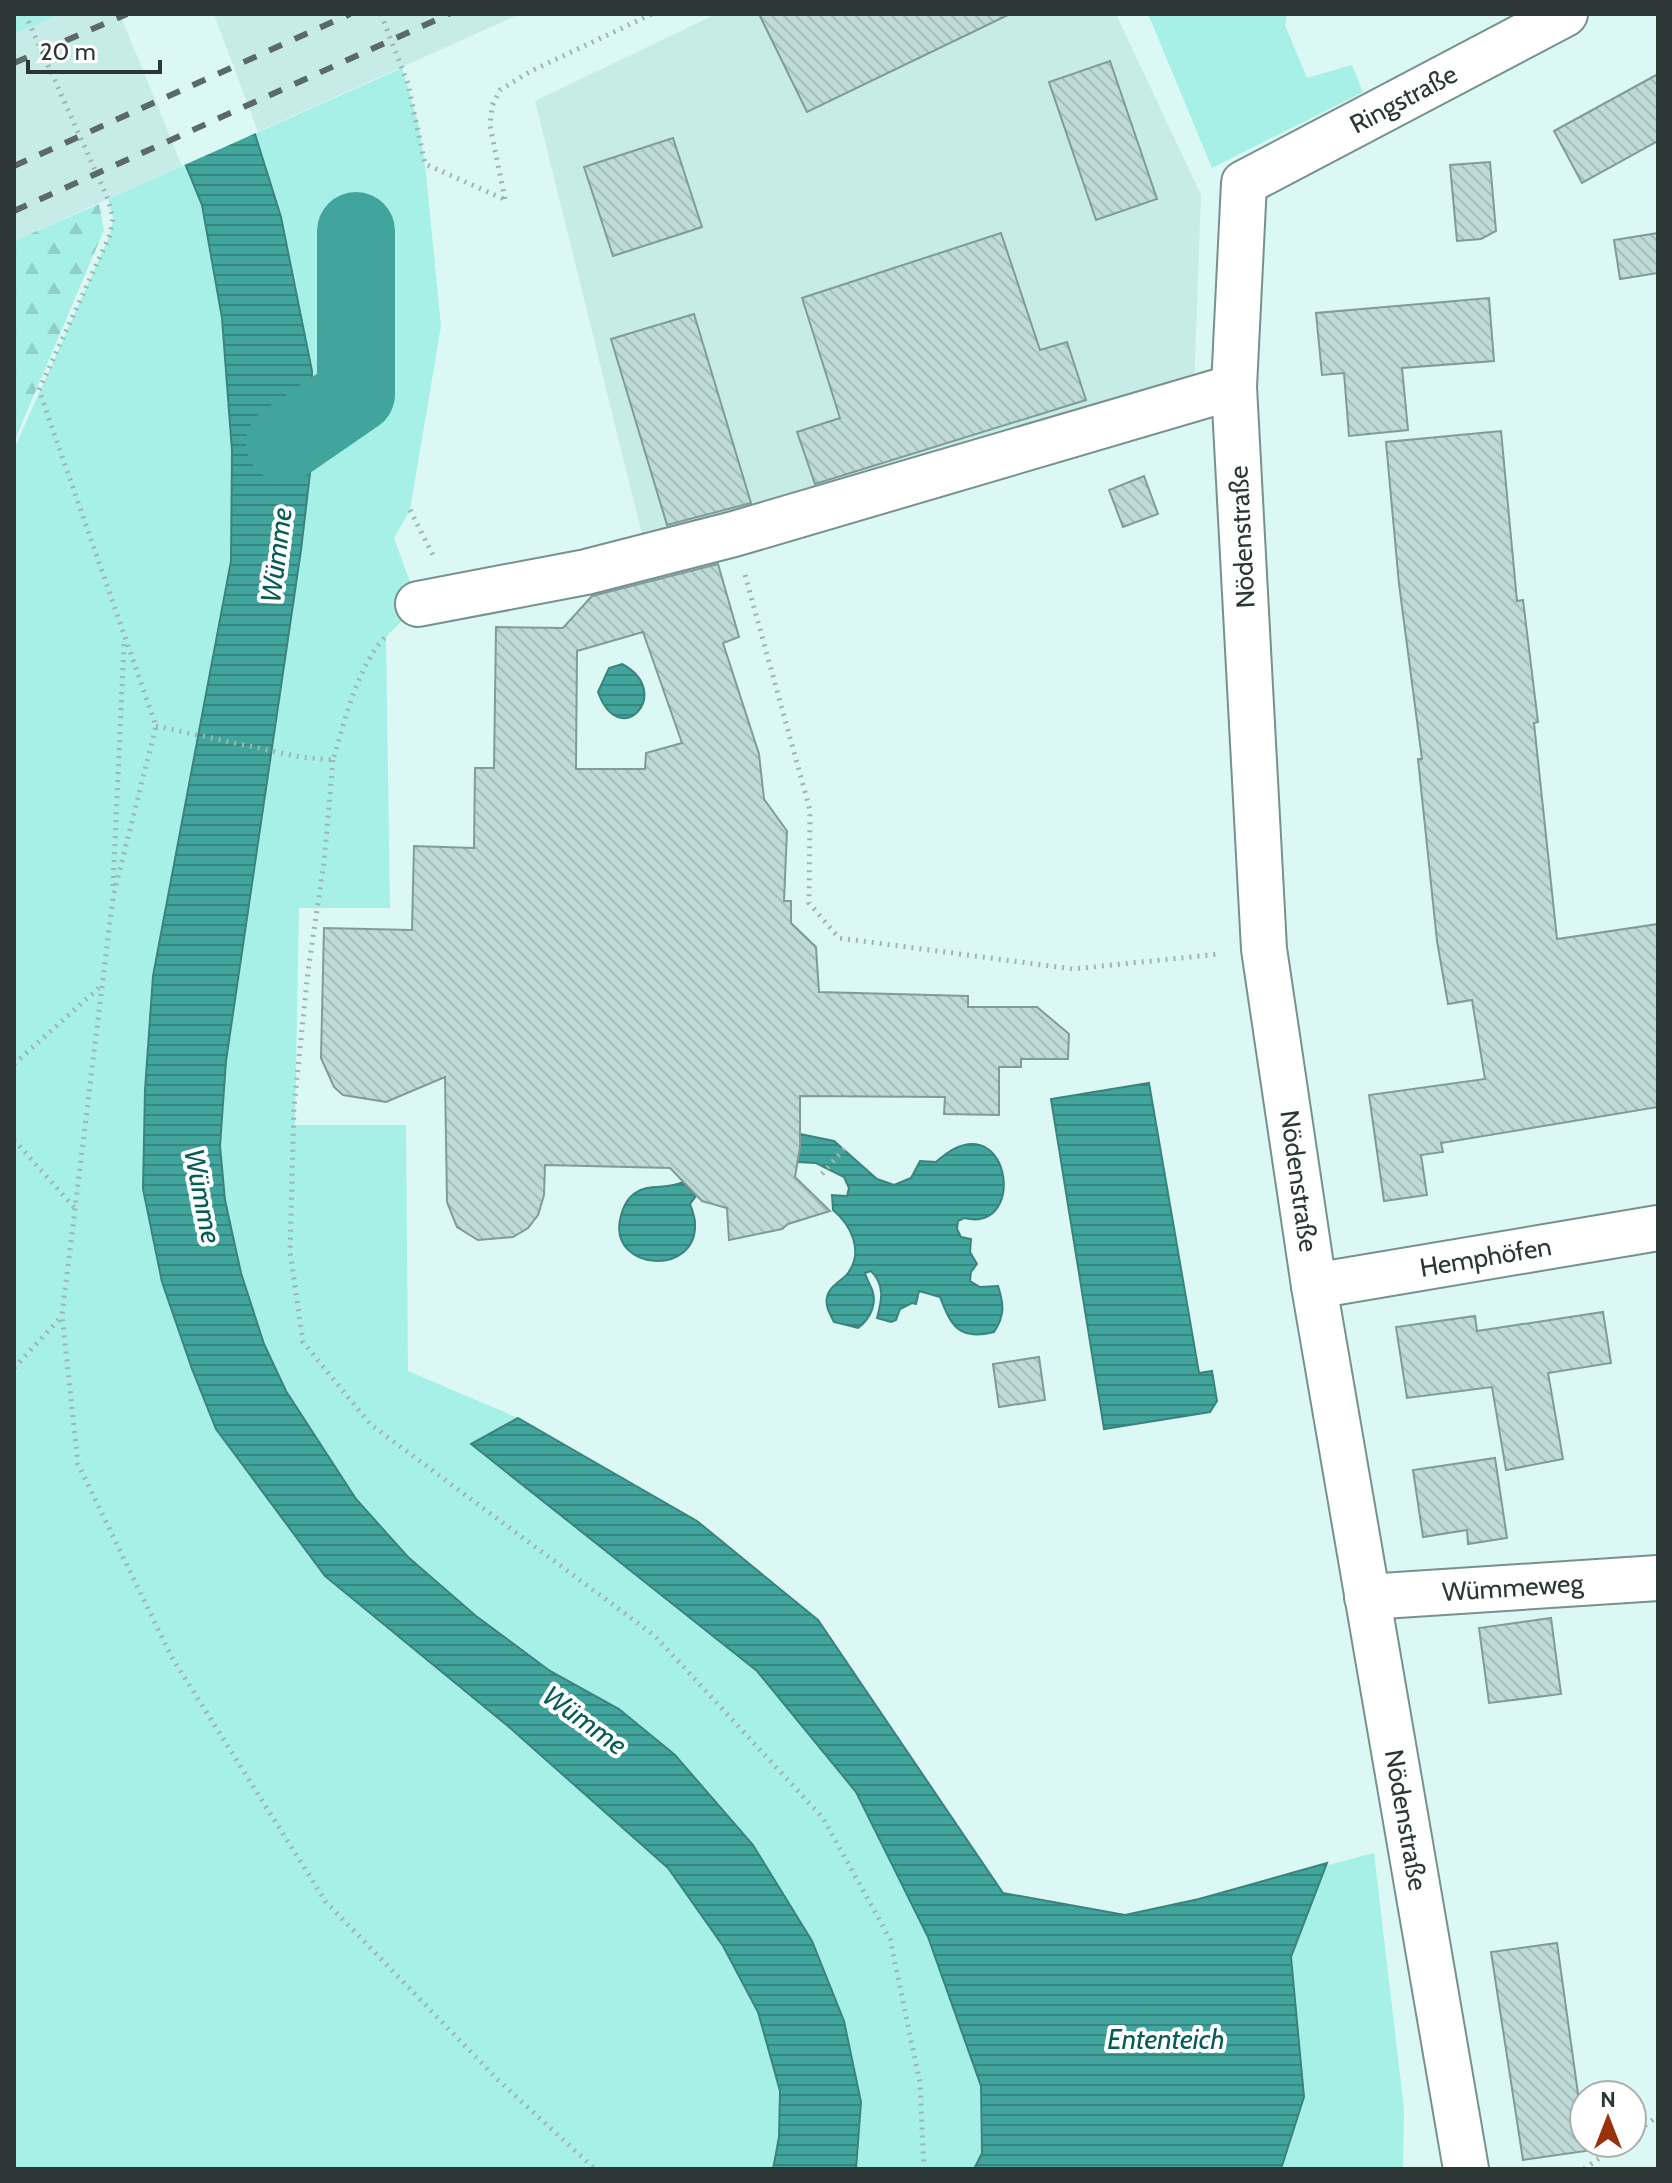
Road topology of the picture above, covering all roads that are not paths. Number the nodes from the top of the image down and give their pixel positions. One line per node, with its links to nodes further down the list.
1 (1565, 14): 2 (street, Ringstraße)
2 (1244, 183): 3 (street, Nödenstraße)
3 (1234, 387): 4 (street); 6 (street, Nödenstraße)
4 (418, 604)
5 (1658, 1228): 6 (street, Hemphöfen)
6 (1314, 1286): 8 (street, Nödenstraße)
7 (1658, 1578): 8 (street, Wümmeweg)
8 (1367, 1597): 9 (street, Nödenstraße)
9 (1466, 2169)

